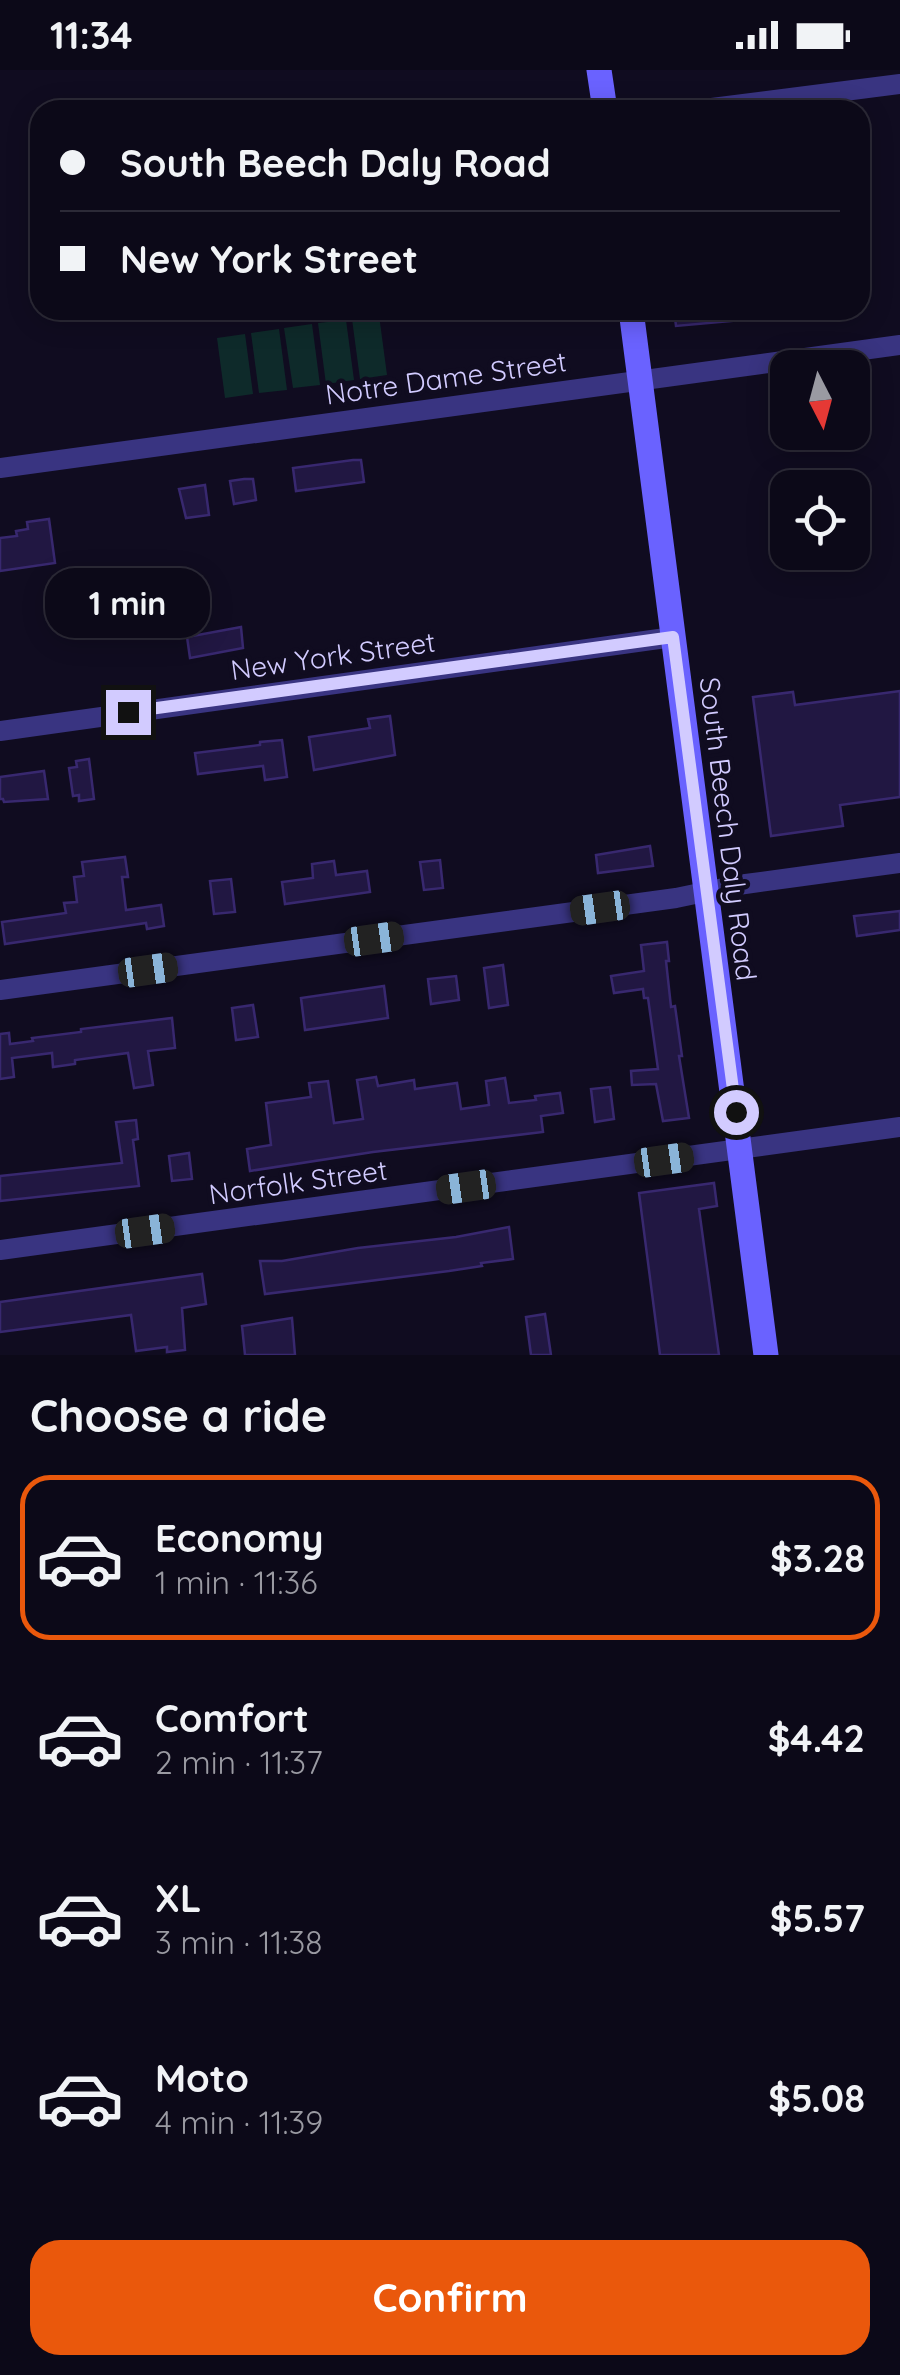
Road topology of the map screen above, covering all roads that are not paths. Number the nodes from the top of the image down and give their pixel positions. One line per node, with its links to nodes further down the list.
1 (600, 70): 3 (main road)
2 (900, 84): 4 (street)
3 (604, 100)
4 (774, 100)
5 (632, 320): 7 (main road, South Beech Daly Road)
6 (900, 345): 7 (street, Notre Dame Street)
7 (640, 379): 8 (street, Notre Dame Street); 9 (main road, South Beech Daly Road)
8 (0, 468)
9 (673, 637): 10 (street, New York Street); 12 (main road, South Beech Daly Road)
10 (0, 731)
11 (900, 864): 12 (street)
12 (706, 891): 13 (street); 15 (main road, South Beech Daly Road)
13 (0, 990)
14 (900, 1127): 15 (street, Norfolk Street)
15 (740, 1148): 16 (street, Norfolk Street); 17 (main road, South Beech Daly Road)
16 (0, 1250)
17 (766, 1355)

